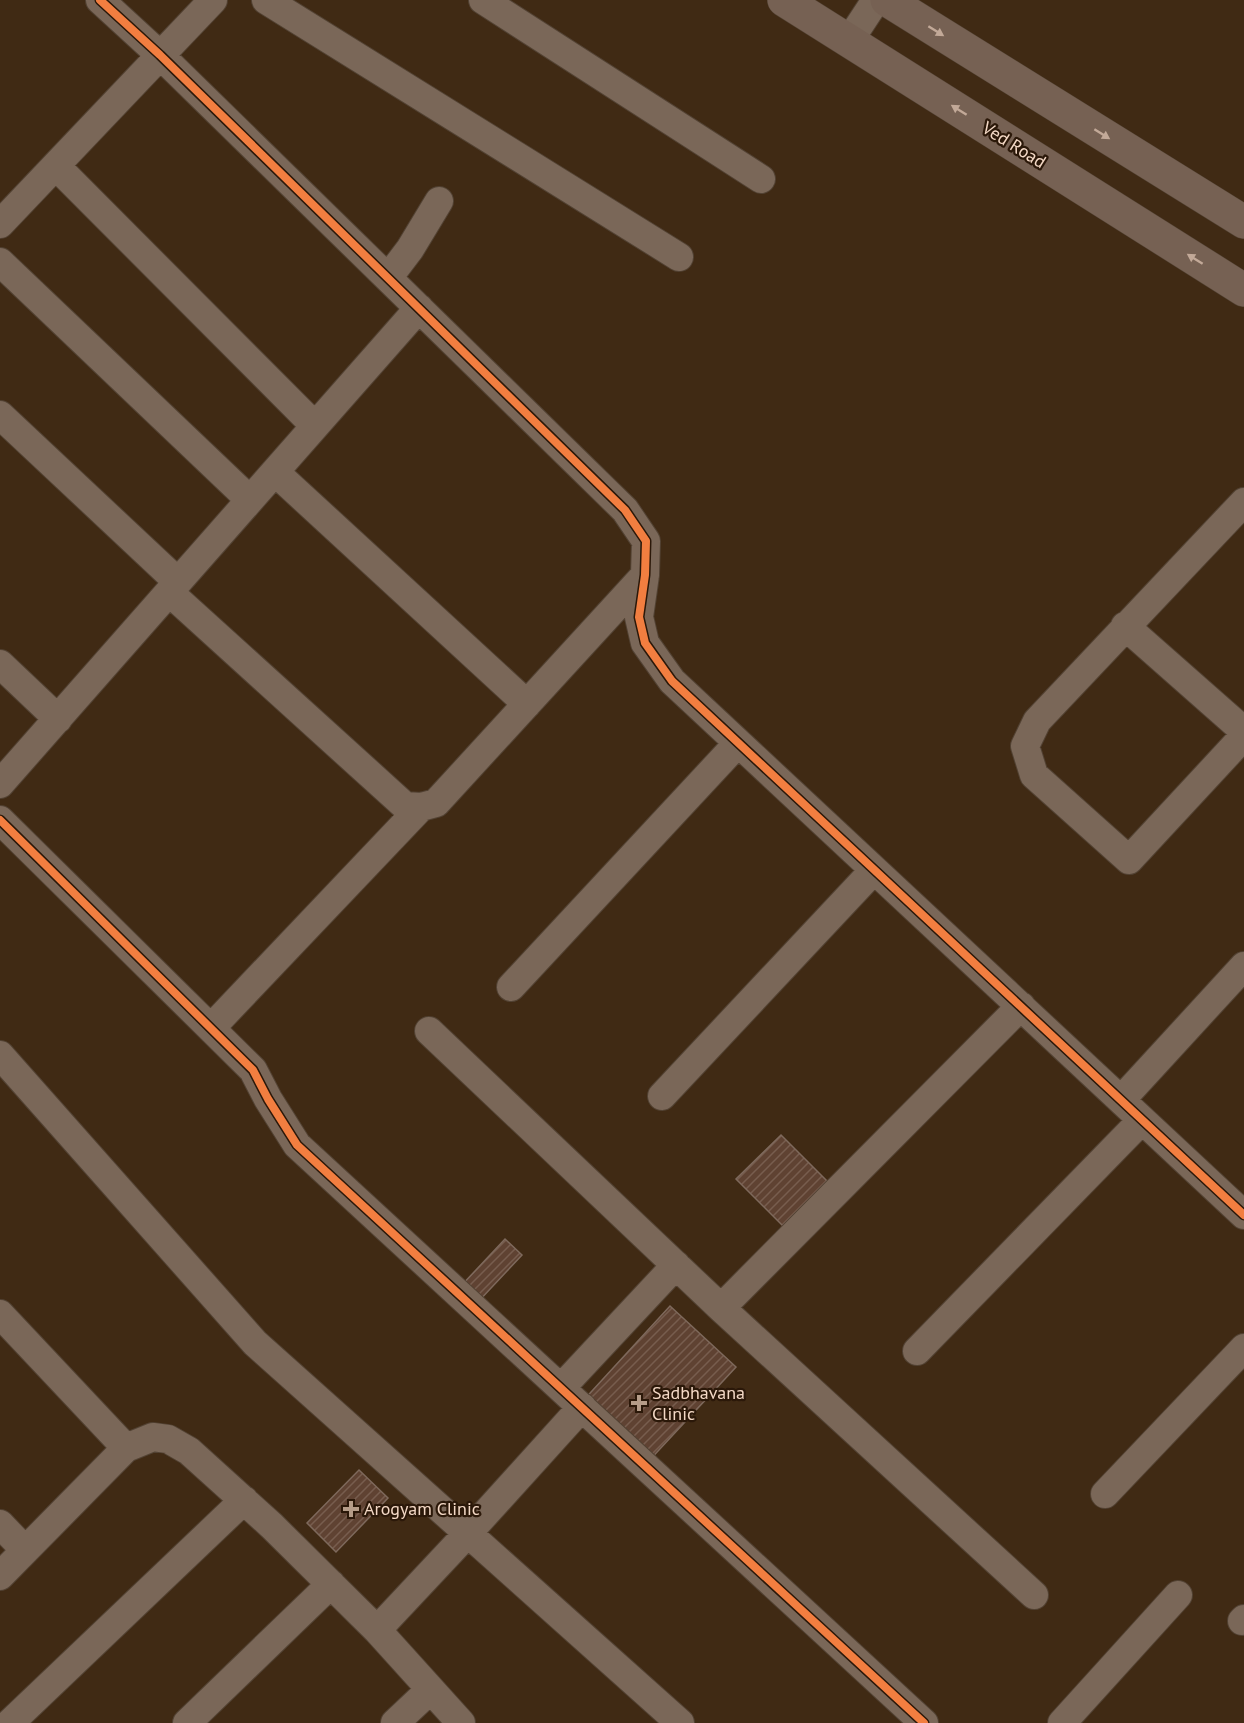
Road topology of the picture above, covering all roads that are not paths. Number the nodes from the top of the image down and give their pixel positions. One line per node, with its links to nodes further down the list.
1 (100, 0): 9 (street)
2 (213, 0): 9 (street)
3 (266, 0): 15 (street)
4 (483, 0): 11 (street)
5 (784, 0): 8 (main road, Ved Road)
6 (876, 0): 8 (street)
7 (887, 0): 13 (main road, one-way to 13)
8 (849, 41): 18 (main road, Ved Road, one-way to 8)
9 (160, 55): 10 (street); 17 (street)
10 (56, 166): 14 (street); 21 (street)
11 (761, 179)
12 (439, 201): 17 (street)
13 (1244, 222)
14 (0, 224)
15 (678, 257)
16 (0, 262): 23 (street)
17 (388, 278): 19 (street)
18 (1244, 290)
19 (419, 308): 21 (street); 25 (street)
20 (0, 415): 26 (street)
21 (315, 426): 22 (street)
22 (275, 472): 23 (street); 29 (street)
23 (250, 500): 26 (street)
24 (1244, 502): 27 (street)
25 (645, 575): 29 (street); 33 (street)
26 (173, 587): 30 (street); 35 (street)
27 (1125, 626): 31 (street); 32 (street)
28 (0, 664): 30 (street)
29 (527, 704): 35 (street)
30 (58, 719): 34 (street)
31 (1244, 731)
32 (1244, 736)
33 (738, 743): 37 (street); 39 (street)
34 (0, 784)
35 (421, 807): 41 (street)
36 (0, 820): 41 (street)
37 (874, 870): 40 (street); 44 (street)
38 (1242, 972): 45 (street)
39 (511, 987)
40 (1021, 1006): 45 (street); 49 (street)
41 (211, 1028): 53 (street)
42 (429, 1031): 48 (street)
43 (0, 1056): 58 (street)
44 (662, 1096)
45 (1121, 1100): 46 (street)
46 (1142, 1120): 47 (street); 52 (street)
47 (1244, 1215)
48 (676, 1265): 49 (street); 53 (street)
49 (721, 1308): 62 (street)
50 (0, 1314): 54 (street)
51 (1244, 1348): 55 (street)
52 (917, 1351)
53 (572, 1398): 58 (street); 71 (street)
54 (126, 1448): 56 (street); 59 (street)
55 (1105, 1494)
56 (244, 1500): 61 (street); 66 (street)
57 (0, 1524): 59 (street)
58 (468, 1533): 64 (street); 70 (street)
59 (25, 1550): 60 (street)
60 (0, 1576)
61 (331, 1584): 64 (street); 67 (street)
62 (1034, 1595)
63 (1178, 1595): 72 (street)
64 (376, 1630): 65 (street)
65 (430, 1690): 68 (street); 69 (street)
66 (10, 1723)
67 (187, 1723)
68 (395, 1723)
69 (461, 1723)
70 (680, 1723)
71 (924, 1723)
72 (1062, 1723)

